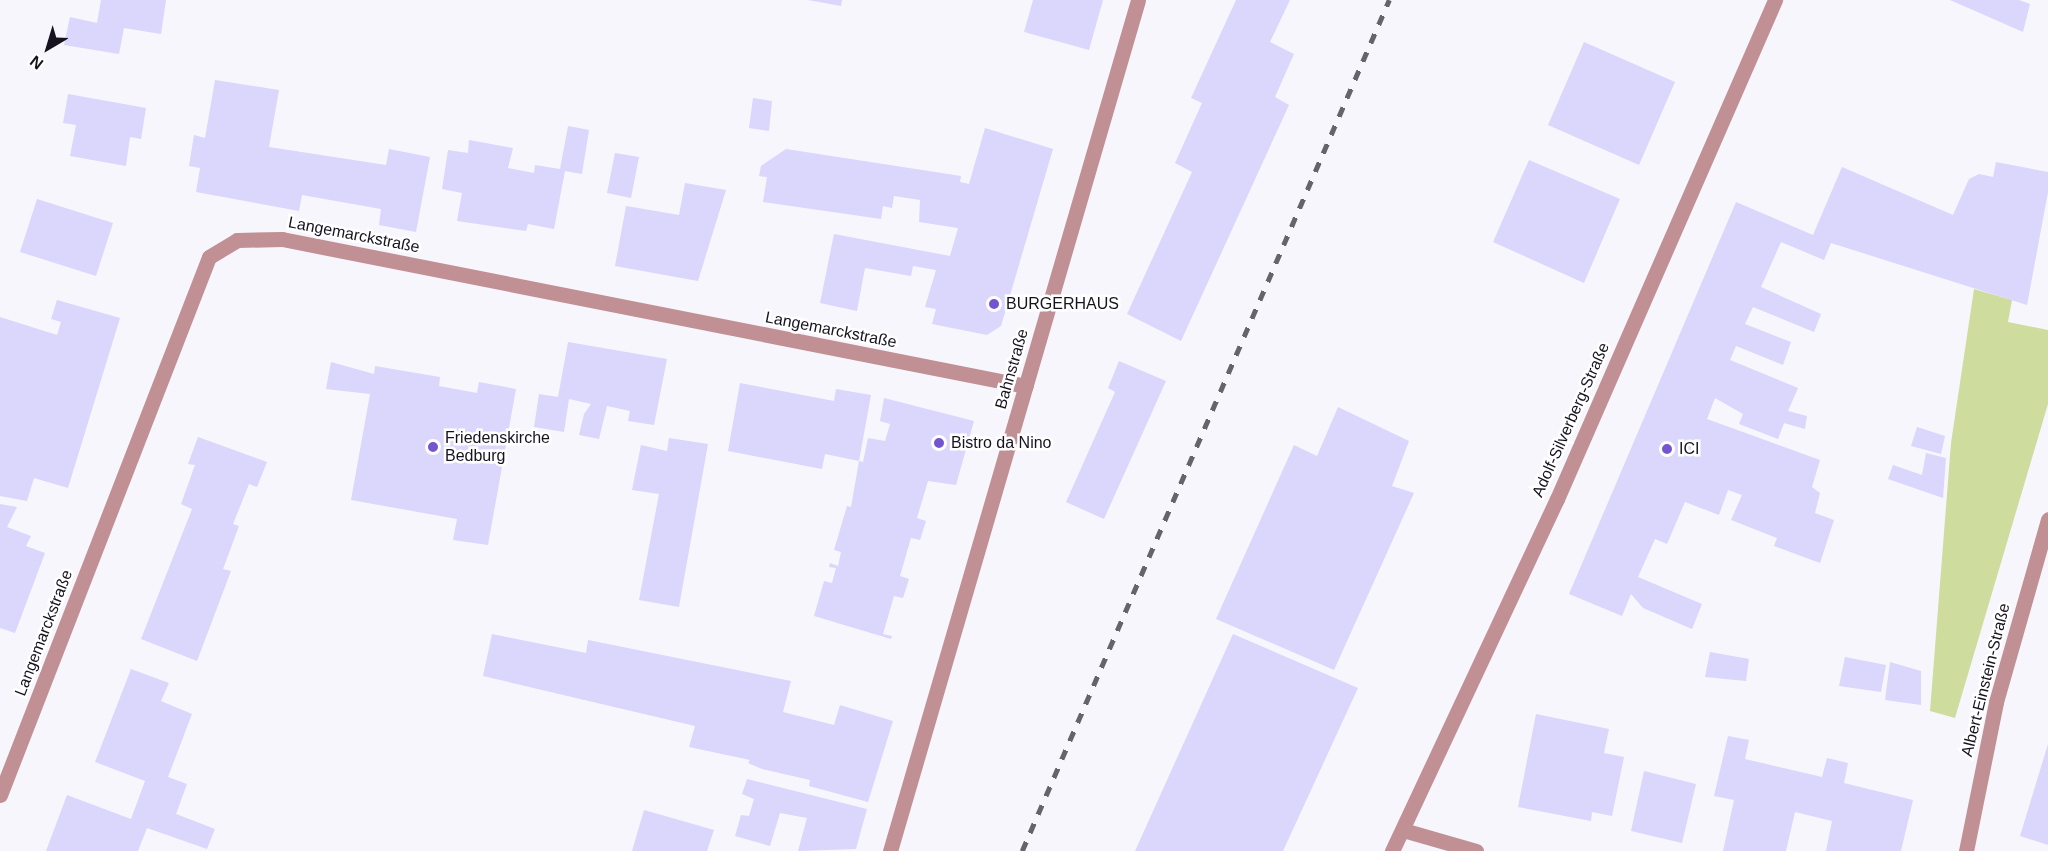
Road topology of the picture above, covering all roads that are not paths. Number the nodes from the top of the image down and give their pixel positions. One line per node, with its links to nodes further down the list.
1 (1138, 0): 3 (street, Bahnstraße)
2 (1775, 0): 6 (street, Adolf-Silverberg-Straße)
3 (1026, 386): 5 (street, Langemarckstraße); 7 (street, Bahnstraße)
4 (2048, 519): 10 (street, Albert-Einstein-Straße)
5 (0, 795)
6 (1403, 830): 8 (street, Adolf-Silverberg-Straße); 9 (street)
7 (890, 851)
8 (1392, 851)
9 (1476, 851)
10 (1966, 851)

